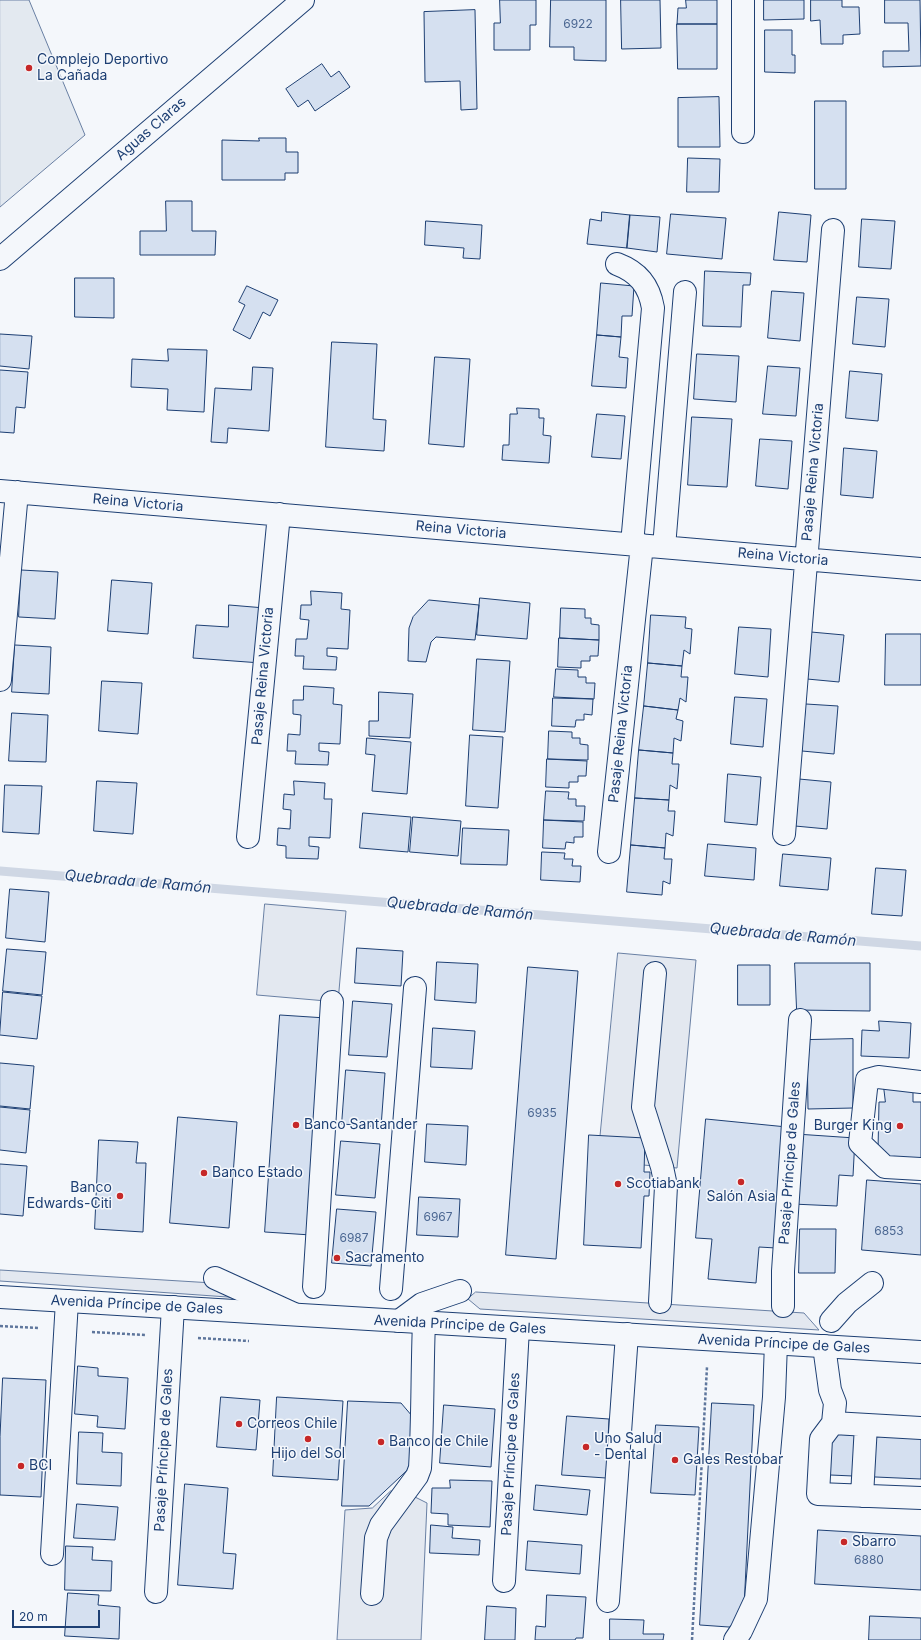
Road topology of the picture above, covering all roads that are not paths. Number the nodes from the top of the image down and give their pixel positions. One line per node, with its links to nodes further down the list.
1 (303, 0): 5 (street, Aguas Claras)
2 (743, 0): 3 (street)
3 (743, 132)
4 (833, 230): 12 (street, Pasaje Reina Victoria)
5 (0, 259)
6 (617, 264): 10 (street, Pasaje Reina Victoria)
7 (685, 292): 11 (street)
8 (9, 492): 9 (street, Reina Victoria); 14 (street)
9 (279, 514): 10 (street, Reina Victoria); 16 (street, Pasaje Reina Victoria)
10 (637, 545): 11 (street, Reina Victoria); 17 (street, Pasaje Reina Victoria)
11 (664, 547): 12 (street, Reina Victoria)
12 (806, 559): 13 (street, Reina Victoria); 15 (street, Pasaje Reina Victoria)
13 (921, 569)
14 (0, 680)
15 (784, 834)
16 (248, 837)
17 (608, 852)
18 (655, 973): 31 (street)
19 (415, 988): 27 (street)
20 (332, 1002): 26 (street)
21 (800, 1020): 32 (street, Pasaje Príncipe de Gales)
22 (921, 1082): 23 (street)
23 (921, 1169)
24 (215, 1278): 34 (street)
25 (872, 1283): 36 (street)
26 (314, 1287)
27 (391, 1289)
28 (460, 1291): 35 (street)
29 (0, 1297): 30 (street, Avenida Príncipe de Gales)
30 (67, 1301): 33 (street, Avenida Príncipe de Gales); 48 (street)
31 (660, 1302)
32 (783, 1306)
33 (173, 1307): 34 (street, Avenida Príncipe de Gales); 50 (street, Pasaje Príncipe de Gales)
34 (294, 1314): 35 (street, Avenida Príncipe de Gales)
35 (399, 1321): 37 (street, Avenida Príncipe de Gales)
36 (831, 1321)
37 (424, 1322): 38 (street, Avenida Príncipe de Gales); 51 (street)
38 (518, 1328): 39 (street, Avenida Príncipe de Gales); 49 (street, Pasaje Príncipe de Gales)
39 (627, 1334): 40 (street, Avenida Príncipe de Gales); 52 (street)
40 (776, 1343): 41 (street, Avenida Príncipe de Gales); 53 (street)
41 (824, 1346): 42 (street, Avenida Príncipe de Gales); 43 (street)
42 (921, 1352)
43 (834, 1413): 44 (street); 46 (street)
44 (866, 1424): 45 (street); 46 (street)
45 (921, 1428)
46 (862, 1496): 47 (street)
47 (921, 1498)
48 (52, 1554)
49 (504, 1581)
50 (156, 1592)
51 (372, 1594)
52 (608, 1602)
53 (735, 1640)

